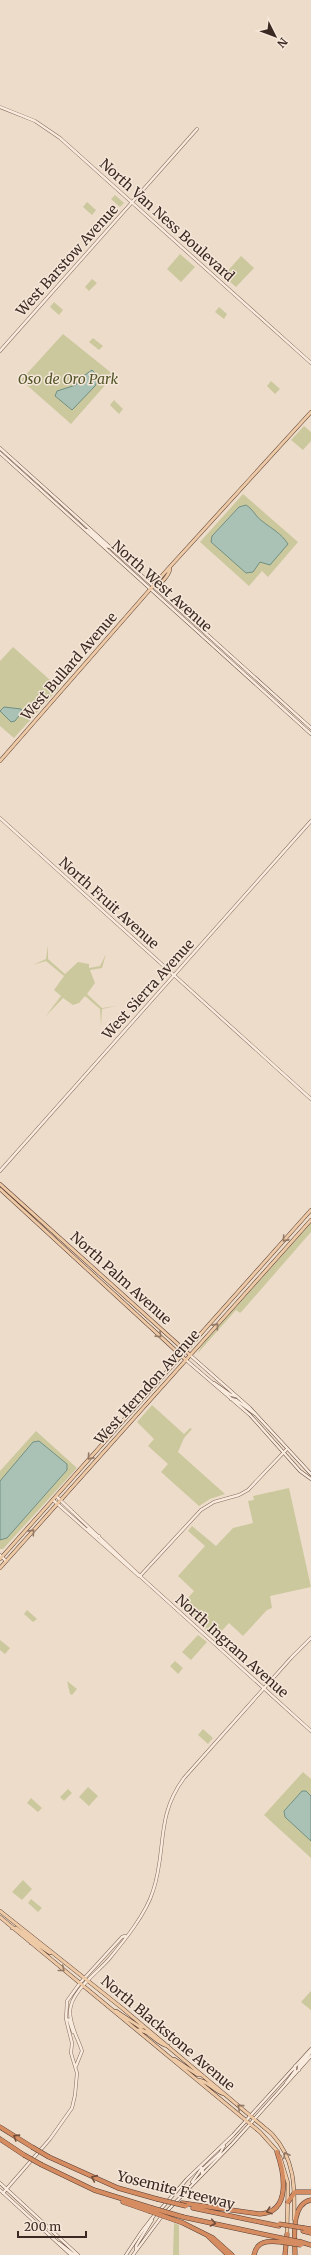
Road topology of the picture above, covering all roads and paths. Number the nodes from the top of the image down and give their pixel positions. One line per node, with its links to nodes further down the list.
1 (0, 107): 3 (street, North Van Ness Boulevard)
2 (197, 129): 3 (street, West Barstow Avenue)
3 (133, 202): 4 (street, West Barstow Avenue); 5 (street, North Van Ness Boulevard)
4 (0, 351)
5 (311, 362)
6 (311, 412): 11 (main road, West Bullard Avenue)
7 (0, 448): 10 (street, North West Avenue)
8 (0, 453): 9 (street, North West Avenue)
9 (77, 523): 10 (street); 12 (street, North West Avenue)
10 (110, 546): 11 (street, North West Avenue)
11 (154, 586): 12 (main road, West Bullard Avenue); 13 (street, North West Avenue)
12 (151, 590): 14 (street, North West Avenue); 15 (main road, West Bullard Avenue)
13 (311, 728)
14 (311, 734)
15 (0, 761)
16 (0, 818): 18 (street, North Fruit Avenue)
17 (311, 821): 18 (street, West Sierra Avenue)
18 (174, 975): 19 (street, North Fruit Avenue); 20 (street, West Sierra Avenue)
19 (311, 1099)
20 (0, 1171)
21 (0, 1184): 26 (main road, North Palm Avenue)
22 (0, 1189): 24 (main road, North Palm Avenue)
23 (311, 1210): 29 (main road, West Herndon Avenue, one-way to 29)
24 (33, 1219): 26 (main road); 27 (main road, North Palm Avenue)
25 (311, 1220): 31 (main road, West Herndon Avenue, one-way to 25)
26 (60, 1238): 28 (main road, North Palm Avenue)
27 (110, 1289): 28 (main road); 30 (main road, North Palm Avenue, one-way to 30)
28 (138, 1309): 29 (main road, North Palm Avenue)
29 (186, 1351): 30 (main road, West Herndon Avenue); 31 (main road, North Palm Avenue)
30 (182, 1355): 32 (main road, North Palm Avenue); 41 (main road, West Herndon Avenue, one-way to 41)
31 (190, 1355): 32 (main road, West Herndon Avenue); 34 (street, North Palm Avenue)
32 (186, 1360): 33 (street, North Palm Avenue); 43 (main road, West Herndon Avenue)
33 (211, 1382): 34 (street); 35 (street, North Palm Avenue)
34 (236, 1396): 36 (street, North Palm Avenue)
35 (231, 1399): 36 (street); 38 (street, North Palm Avenue)
36 (255, 1414): 37 (street, North Palm Avenue)
37 (286, 1450): 38 (street); 39 (street, North Palm Avenue)
38 (284, 1453): 40 (street, North Palm Avenue); 50 (street)
39 (311, 1474)
40 (311, 1479)
41 (56, 1496): 42 (main road, West Herndon Avenue); 43 (street, North Ingram Avenue)
42 (53, 1500): 44 (street, North Ingram Avenue); 47 (main road, West Herndon Avenue)
43 (60, 1500): 44 (main road, West Herndon Avenue); 46 (street, North Ingram Avenue)
44 (57, 1504): 45 (street, North Ingram Avenue); 48 (main road, West Herndon Avenue, one-way to 44)
45 (81, 1525): 46 (street); 50 (street, North Ingram Avenue)
46 (99, 1536): 50 (street, North Ingram Avenue)
47 (0, 1557): 48 (street)
48 (6, 1561): 49 (main road, West Herndon Avenue)
49 (0, 1568)
50 (140, 1576): 52 (street, North Ingram Avenue)
51 (311, 1638): 52 (street)
52 (264, 1688): 53 (street, North Ingram Avenue); 57 (street)
53 (311, 1731)
54 (0, 1911): 58 (main road, North Blackstone Avenue)
55 (0, 1917): 56 (main road, North Blackstone Avenue)
56 (12, 1928): 58 (main road); 59 (main road, North Blackstone Avenue)
57 (125, 1936): 61 (street); 62 (street)
58 (36, 1940): 60 (main road, North Blackstone Avenue)
59 (31, 1943): 60 (main road); 63 (main road, North Blackstone Avenue, one-way to 63)
60 (58, 1957): 61 (main road, North Blackstone Avenue)
61 (85, 1978): 62 (main road, North Blackstone Avenue); 63 (street)
62 (89, 1981): 64 (street); 67 (main road, North Blackstone Avenue)
63 (80, 1983): 64 (main road, North Blackstone Avenue); 66 (street)
64 (84, 1986): 65 (main road, North Blackstone Avenue); 69 (street)
65 (113, 2010): 67 (main road); 68 (main road, North Blackstone Avenue)
66 (66, 2019): 69 (street); 72 (street)
67 (144, 2027): 70 (main road, North Blackstone Avenue)
68 (138, 2030): 70 (main road); 78 (main road, North Blackstone Avenue)
69 (74, 2034): 71 (street)
70 (168, 2046): 82 (main road, North Blackstone Avenue)
71 (80, 2047): 72 (street); 76 (street)
72 (72, 2048): 75 (street)
73 (311, 2049): 80 (street)
74 (311, 2052): 81 (street)
75 (72, 2055): 76 (street); 79 (street)
76 (80, 2056): 79 (street)
77 (311, 2056): 81 (street)
78 (170, 2058): 82 (main road); 83 (main road, North Blackstone Avenue)
79 (76, 2066): 98 (street)
80 (295, 2066): 84 (street); 86 (street)
81 (299, 2070): 84 (street)
82 (202, 2075): 85 (main road, North Blackstone Avenue)
83 (198, 2081): 85 (main road); 88 (main road, North Blackstone Avenue)
84 (286, 2084): 87 (street)
85 (226, 2095): 86 (main road, North Blackstone Avenue, one-way to 85)
86 (250, 2116): 87 (main road, North Blackstone Avenue); 88 (street)
87 (255, 2119): 89 (street); 100 (main road, North Blackstone Avenue, one-way to 87)
88 (246, 2120): 89 (main road, North Blackstone Avenue); 92 (street)
89 (250, 2124): 93 (main road, North Blackstone Avenue); 95 (street)
90 (0, 2127): 105 (highway, Yosemite Freeway, one-way to 90, bridge)
91 (0, 2139): 106 (highway, Yosemite Freeway, bridge)
92 (225, 2144): 94 (street); 95 (street)
93 (277, 2152): 104 (main road, North Blackstone Avenue); 105 (highway, one-way to 105)
94 (210, 2158): 97 (street); 107 (street)
95 (202, 2173): 97 (street)
96 (0, 2183): 98 (street)
97 (190, 2186): 116 (street)
98 (7, 2189): 102 (street); 118 (street)
99 (0, 2190): 102 (street)
100 (295, 2192): 101 (highway); 104 (highway); 125 (main road, North Blackstone Avenue)
101 (311, 2192)
102 (3, 2193): 114 (street)
103 (311, 2200): 125 (highway)
104 (288, 2202): 112 (main road, North Blackstone Avenue)
105 (186, 2205): 109 (highway, Yosemite Freeway, bridge)
106 (150, 2210): 110 (highway, bridge); 113 (highway, Yosemite Freeway, one-way to 113, bridge)
107 (152, 2218): 116 (street); 119 (street)
108 (311, 2229): 109 (highway)
109 (303, 2230): 111 (highway, Yosemite Freeway)
110 (204, 2233): 121 (highway); 122 (highway)
111 (311, 2233)
112 (287, 2234): 124 (highway)
113 (281, 2240): 115 (highway, Yosemite Freeway, bridge); 123 (highway)
114 (58, 2243): 117 (street); 118 (street)
115 (311, 2245)
116 (136, 2250): 120 (street)
117 (71, 2255)
118 (78, 2255)
119 (126, 2255)
120 (133, 2255)
121 (228, 2255)
122 (232, 2255)
123 (254, 2255)
124 (286, 2255)
125 (294, 2255)

